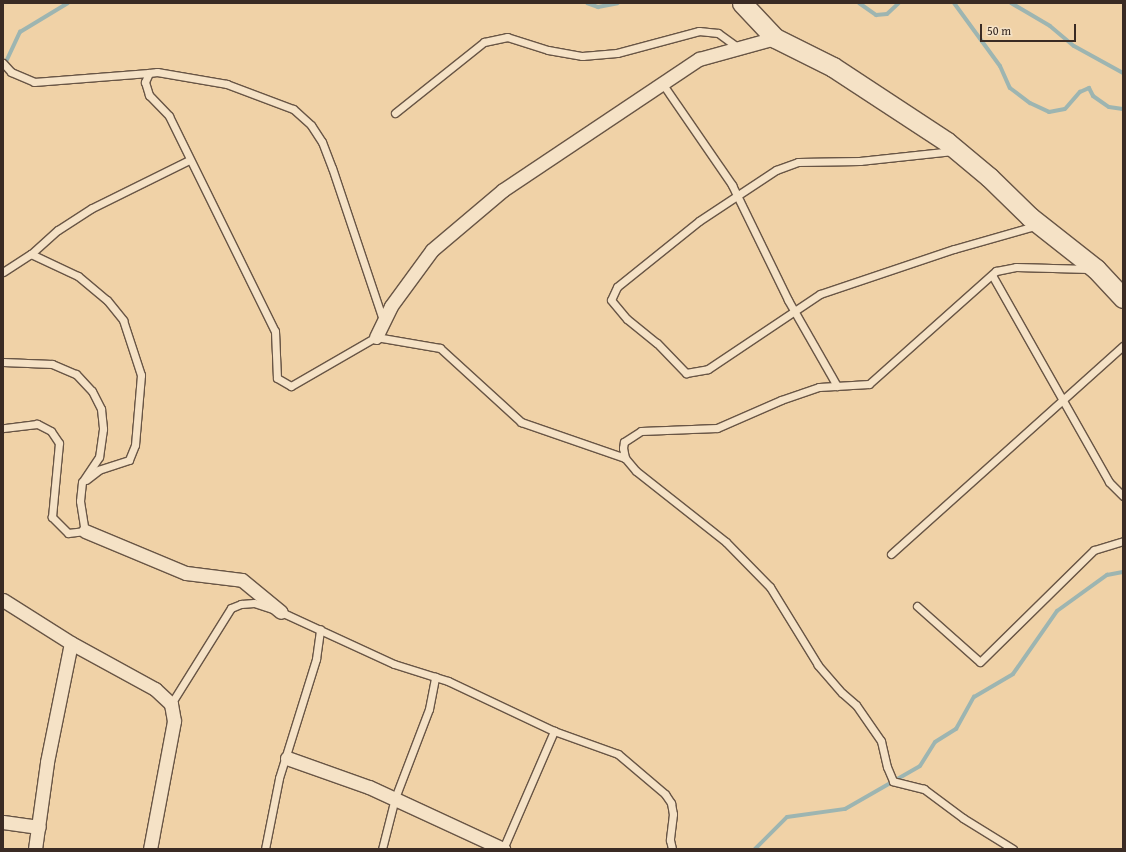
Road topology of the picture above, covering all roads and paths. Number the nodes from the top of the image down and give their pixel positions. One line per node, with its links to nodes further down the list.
1 (742, 3): 2 (street)
2 (775, 38): 3 (street); 9 (street)
3 (737, 47): 7 (street); 8 (lane)
4 (3, 63): 5 (lane)
5 (7, 73): 6 (lane)
6 (149, 73): 10 (lane); 19 (lane)
7 (662, 83): 11 (lane); 19 (street)
8 (395, 113)
9 (957, 150): 11 (lane); 12 (street)
10 (189, 160): 13 (lane); 20 (lane)
11 (737, 196): 18 (lane); 18 (lane)
12 (1040, 224): 14 (street); 18 (lane)
13 (32, 254): 15 (lane); 27 (lane)
14 (1096, 269): 16 (lane); 17 (street)
15 (3, 272)
16 (992, 275): 23 (lane); 24 (lane)
17 (1123, 298)
18 (794, 310): 23 (lane)
19 (383, 320): 20 (street)
20 (376, 337): 26 (lane)
21 (1123, 346): 24 (lane)
22 (3, 362): 27 (lane)
23 (837, 386): 26 (lane)
24 (1063, 399): 28 (lane); 31 (lane)
25 (3, 428): 29 (lane)
26 (625, 458): 50 (lane)
27 (82, 482): 29 (lane)
28 (1123, 496)
29 (85, 532): 34 (street)
30 (1123, 541): 33 (lane)
31 (891, 554)
32 (3, 600): 36 (street)
33 (918, 606)
34 (281, 612): 35 (lane); 38 (lane)
35 (320, 629): 37 (lane); 40 (lane)
36 (71, 643): 38 (street); 43 (street)
37 (435, 677): 39 (lane); 41 (lane)
38 (171, 704): 45 (street)
39 (554, 732): 48 (lane); 49 (lane)
40 (287, 758): 41 (street); 46 (lane)
41 (395, 798): 47 (lane); 48 (street)
42 (3, 822): 43 (street)
43 (39, 827): 44 (street)
44 (35, 849)
45 (150, 849)
46 (265, 849)
47 (382, 849)
48 (503, 849)
49 (672, 849)
50 (1013, 849)

